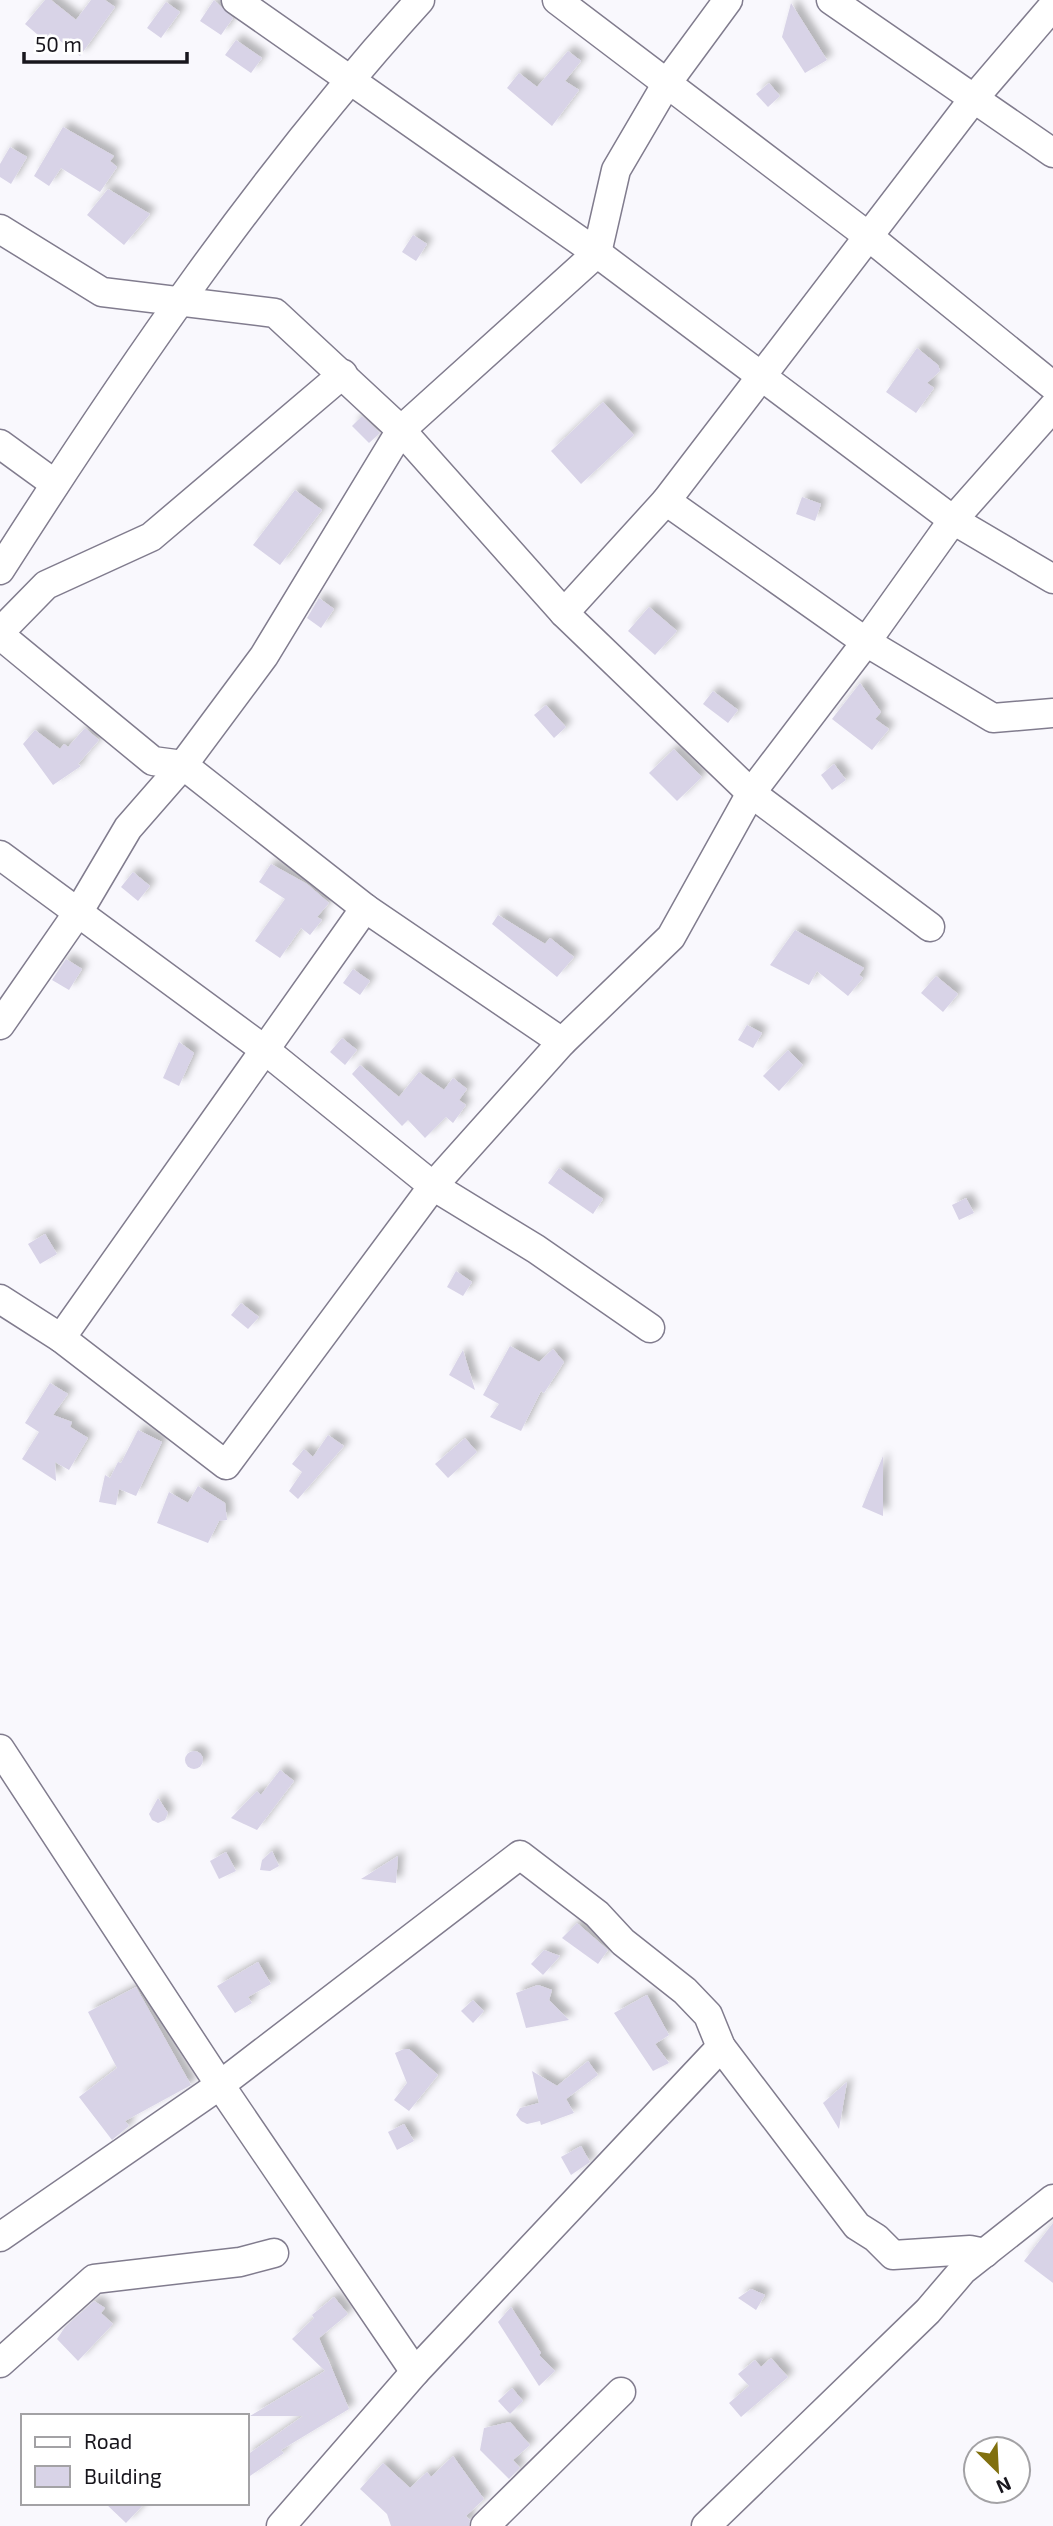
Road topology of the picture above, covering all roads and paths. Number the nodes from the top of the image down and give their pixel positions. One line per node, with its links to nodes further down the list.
1 (236, 0): 7 (street)
2 (420, 0): 7 (street)
3 (556, 0): 8 (street)
4 (728, 0): 8 (street)
5 (831, 0): 9 (street)
6 (1053, 6): 9 (street)
7 (349, 77): 13 (street); 14 (street)
8 (667, 83): 12 (street); 13 (street)
9 (975, 97): 10 (street); 12 (street)
10 (1053, 153)
11 (0, 229): 14 (street)
12 (868, 236): 16 (street); 17 (street)
13 (597, 253): 16 (street); 19 (street)
14 (178, 302): 15 (street); 21 (street)
15 (343, 374): 19 (street); 27 (street)
16 (760, 376): 22 (street); 23 (street)
17 (1053, 386)
18 (1053, 407): 23 (street)
19 (401, 430): 26 (street); 30 (street)
20 (0, 444): 21 (street)
21 (55, 484): 24 (street)
22 (666, 501): 26 (street); 28 (street)
23 (953, 520): 25 (street); 28 (street)
24 (0, 570)
25 (1053, 579)
26 (564, 613): 31 (street)
27 (0, 634): 30 (street)
28 (866, 642): 29 (street); 31 (street)
29 (1053, 713)
30 (183, 765): 33 (street); 34 (street)
31 (751, 793): 35 (street); 37 (street)
32 (0, 855): 34 (street)
33 (365, 908): 37 (street); 38 (street)
34 (79, 911): 36 (street); 38 (street)
35 (930, 927)
36 (0, 1026)
37 (562, 1042): 39 (street)
38 (265, 1050): 39 (street); 42 (street)
39 (432, 1186): 41 (street); 42 (street)
40 (0, 1299): 42 (street)
41 (650, 1328)
42 (61, 1338)
43 (0, 1749): 45 (street)
44 (721, 2047): 45 (street); 49 (street); 51 (street)
45 (220, 2085): 47 (street); 51 (street)
46 (1053, 2199): 49 (street)
47 (0, 2237)
48 (274, 2253): 50 (street)
49 (985, 2253): 55 (street)
50 (0, 2363)
51 (415, 2372): 53 (street)
52 (621, 2392): 54 (street)
53 (281, 2526)
54 (485, 2526)
55 (706, 2526)

